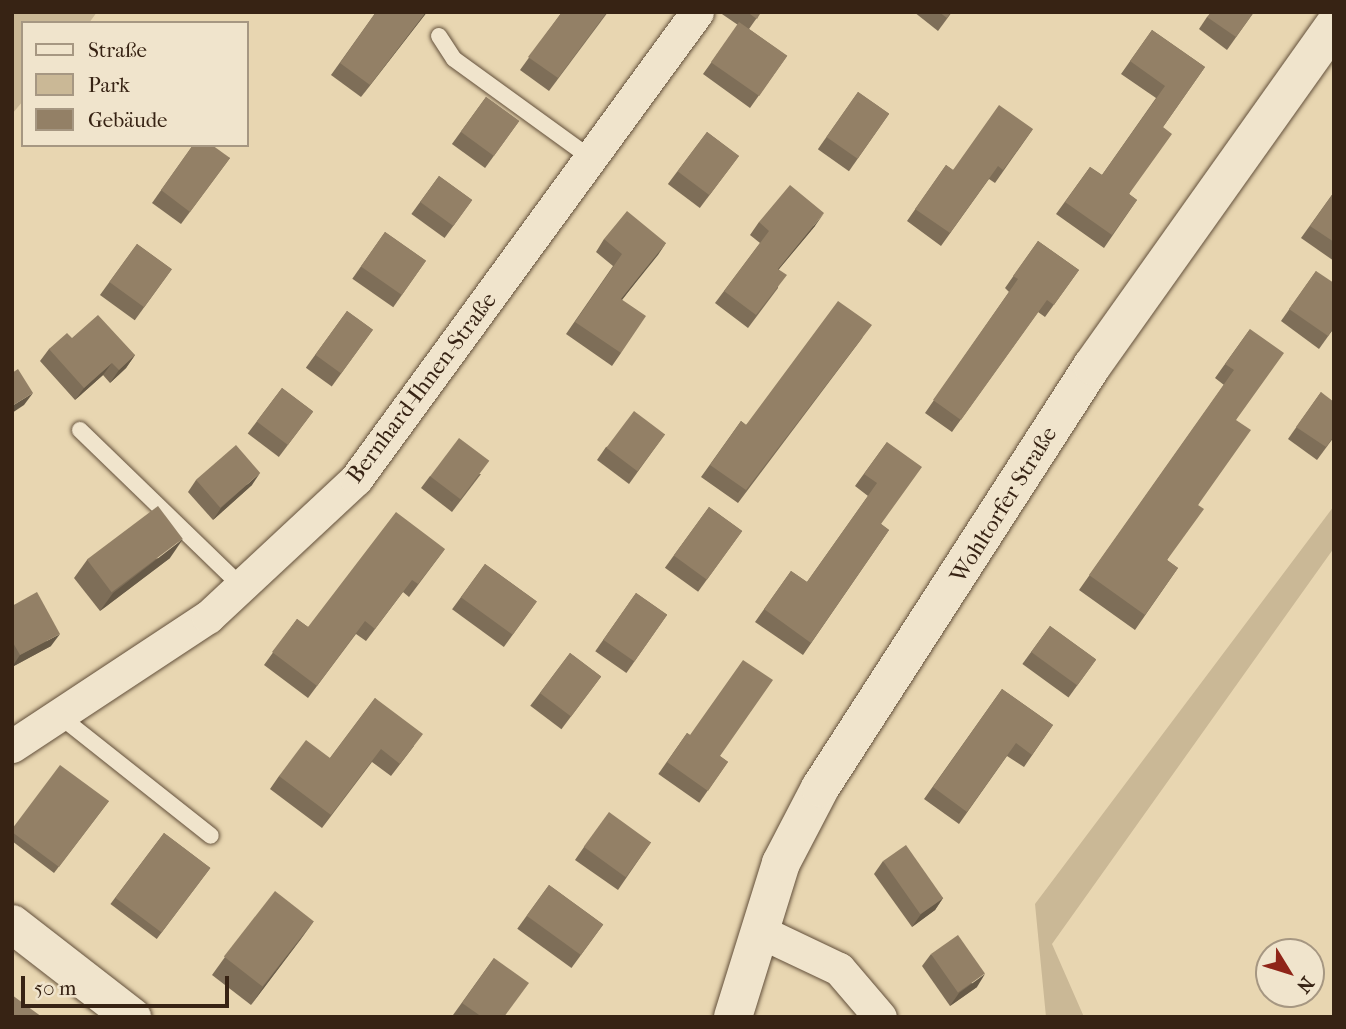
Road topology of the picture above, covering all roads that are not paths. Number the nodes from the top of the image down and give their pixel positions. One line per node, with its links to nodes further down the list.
1 (697, 12): 4 (street, Bernhard-Ihnen-Straße)
2 (1334, 25): 11 (street, Wohltorfer Straße)
3 (439, 36): 4 (lane)
4 (592, 159): 6 (street, Bernhard-Ihnen-Straße)
5 (80, 430): 6 (lane)
6 (242, 587): 7 (street, Bernhard-Ihnen-Straße)
7 (61, 717): 8 (street, Bernhard-Ihnen-Straße); 9 (lane)
8 (15, 737)
9 (211, 836)
10 (12, 924): 12 (street)
11 (761, 932): 13 (street, Wohltorfer Straße); 14 (street)
12 (132, 1017)
13 (733, 1017)
14 (880, 1017)

